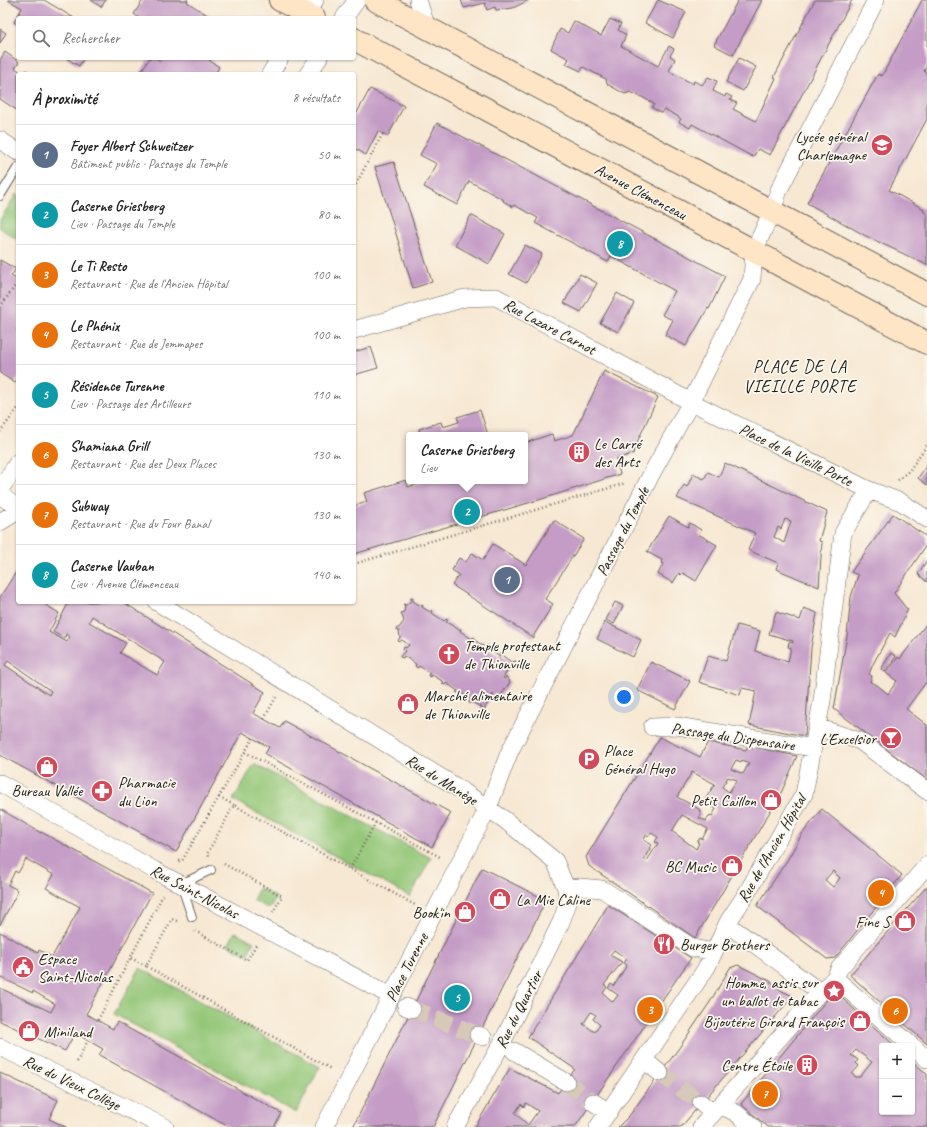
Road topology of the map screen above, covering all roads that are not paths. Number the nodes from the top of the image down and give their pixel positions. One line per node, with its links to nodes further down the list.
1 (280, 0): 6 (street)
2 (357, 0): 7 (street)
3 (375, 0): 8 (street)
4 (418, 0): 8 (street)
5 (876, 0): 18 (street, Passage du Temple)
6 (311, 13)
7 (345, 16)
8 (427, 28): 18 (street)
9 (356, 40): 19 (street, Avenue Clémenceau)
10 (279, 60): 12 (street)
11 (318, 60): 13 (street)
12 (271, 72)
13 (309, 72)
14 (0, 140): 15 (street)
15 (16, 151)
16 (16, 170): 17 (lane)
17 (0, 196)
18 (772, 211): 19 (street, Passage du Temple); 20 (street)
19 (754, 250): 22 (street, Avenue Clémenceau); 23 (street, Passage du Temple)
20 (927, 294)
21 (356, 329): 23 (street, Rue Lazare Carnot)
22 (927, 343)
23 (690, 402): 26 (street, Place de la Vieille Porte); 38 (street, Passage du Temple)
24 (16, 465): 25 (street)
25 (0, 490)
26 (869, 490): 30 (street, Place de la Vieille Porte); 34 (street, Rue de l'Ancien Hôpital)
27 (0, 495): 28 (street)
28 (16, 508)
29 (16, 511): 31 (street)
30 (927, 519)
31 (0, 522)
32 (160, 604): 38 (street, Rue du Manège)
33 (652, 727): 35 (street, Passage du Dispensaire)
34 (817, 727): 35 (street, Rue de l'Ancien Hôpital); 37 (street)
35 (813, 748): 44 (street, Rue de l'Ancien Hôpital)
36 (0, 783): 41 (street, Rue Saint-Nicolas)
37 (927, 791)
38 (488, 808): 42 (street, Rue du Manège); 48 (street, Place Turenne)
39 (927, 865): 46 (street)
40 (211, 870): 41 (lane)
41 (181, 884): 43 (lane); 48 (street, Rue Saint-Nicolas)
42 (566, 888): 45 (street); 62 (street, Rue du Quartier)
43 (192, 917)
44 (727, 924): 45 (street, Rue de l'Ancien Hôpital); 47 (street)
45 (714, 952): 54 (street, Rue de l'Ancien Hôpital)
46 (835, 978): 47 (street); 49 (street)
47 (820, 992): 58 (street)
48 (391, 996): 61 (street, Place Turenne)
49 (909, 1043)
50 (0, 1047): 60 (street, Rue du Vieux Collège)
51 (915, 1049): 53 (street)
52 (514, 1052): 56 (street)
53 (927, 1059)
54 (644, 1060): 55 (street); 59 (street, Rue de l'Ancien Hôpital)
55 (660, 1073)
56 (566, 1082)
57 (593, 1102): 59 (street)
58 (711, 1107): 64 (street); 65 (street)
59 (609, 1112): 63 (street, Rue de l'Ancien Hôpital)
60 (165, 1127)
61 (324, 1127)
62 (455, 1127)
63 (598, 1127)
64 (701, 1127)
65 (753, 1127)

